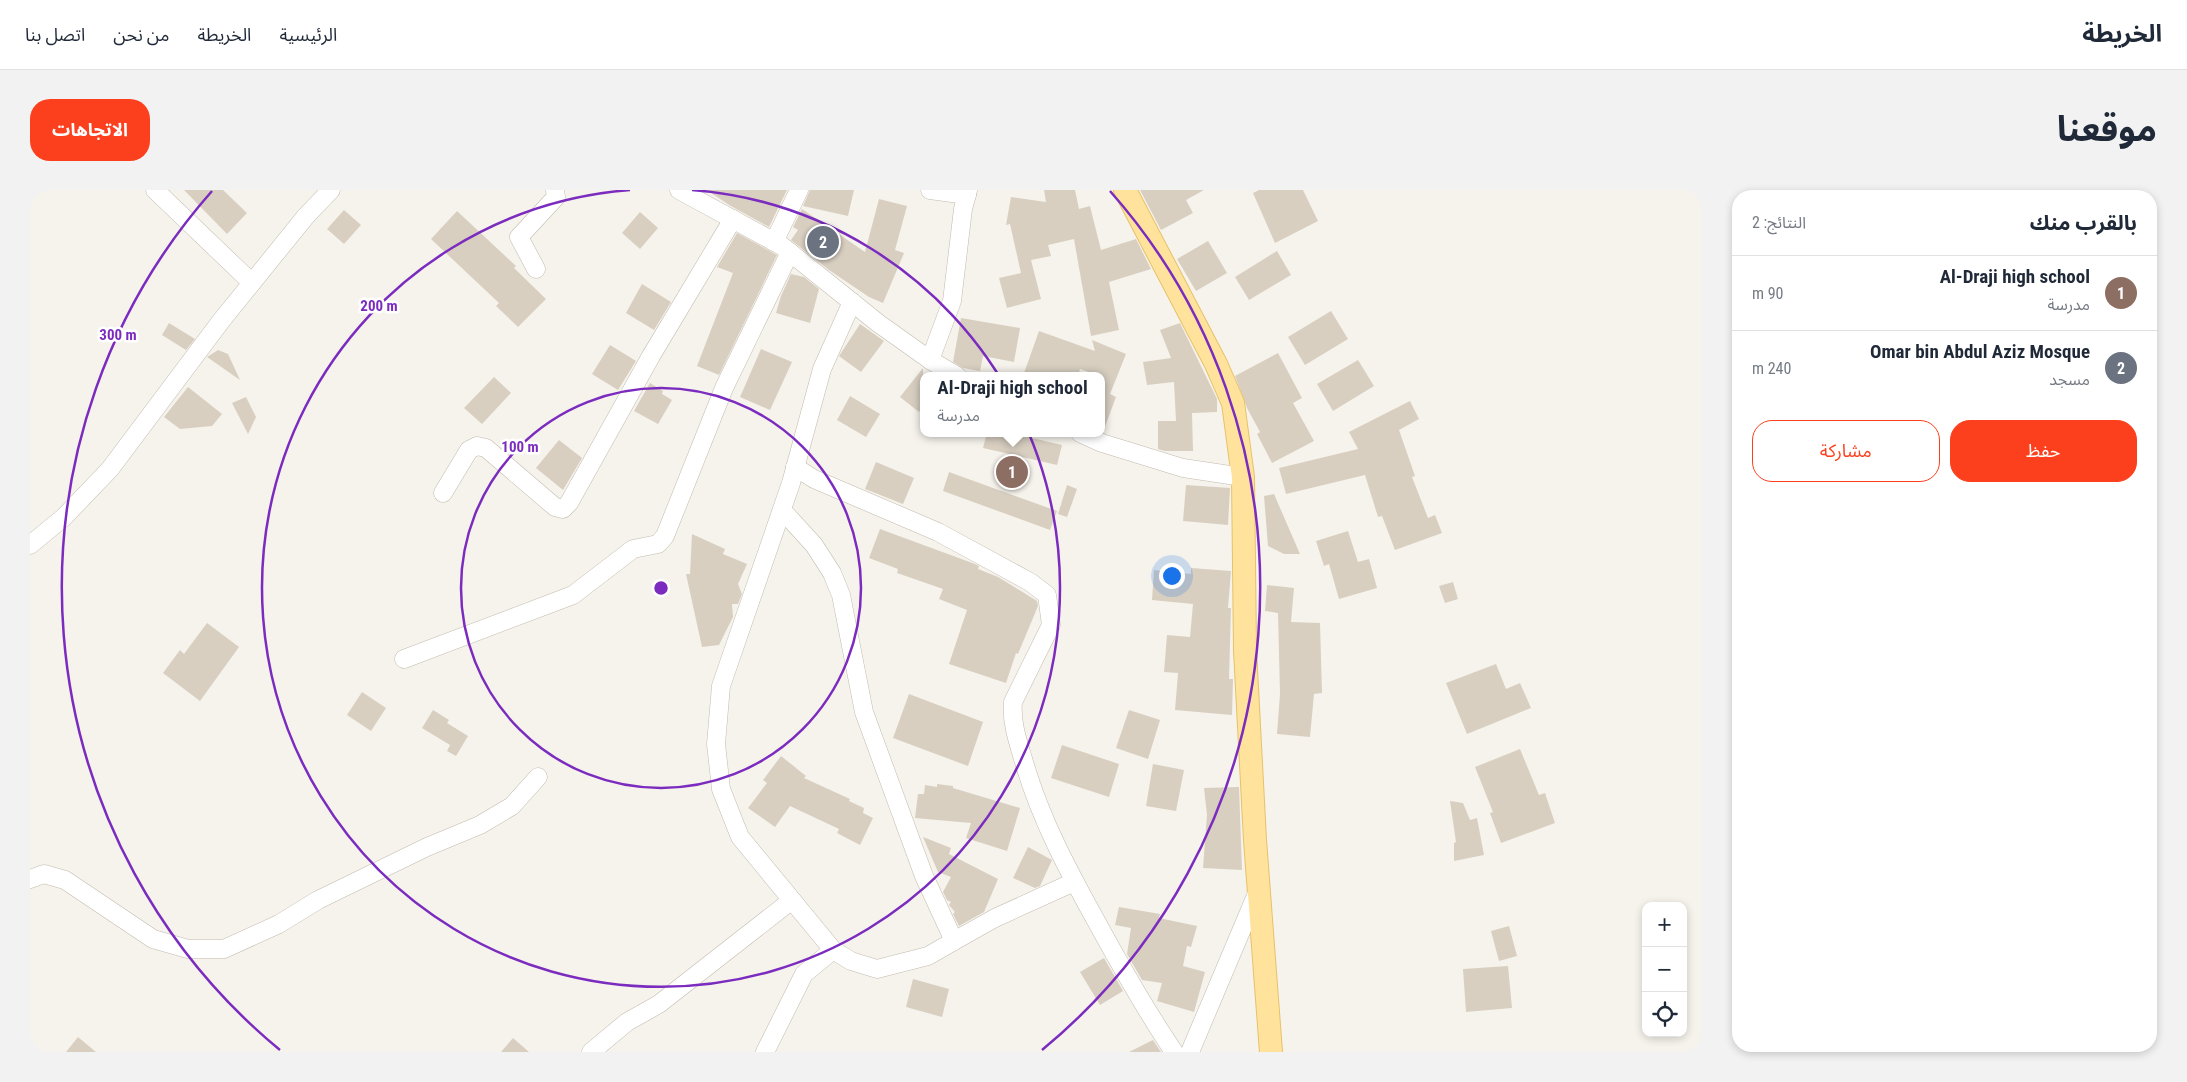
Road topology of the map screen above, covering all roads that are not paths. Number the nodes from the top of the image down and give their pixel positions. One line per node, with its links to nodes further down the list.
1 (155, 190): 13 (street)
2 (331, 190): 13 (street)
3 (555, 190): 12 (street)
4 (679, 190): 9 (street)
5 (799, 190): 10 (street)
6 (930, 190): 8 (street)
7 (1125, 190): 19 (main road)
8 (967, 192): 15 (street)
9 (733, 219): 10 (street); 20 (street)
10 (774, 242): 11 (street)
11 (790, 252): 14 (street); 24 (street)
12 (536, 269)
13 (252, 283): 22 (street)
14 (852, 302): 15 (street); 18 (street)
15 (930, 360): 16 (street)
16 (950, 372)
17 (1089, 437): 19 (street)
18 (795, 467): 21 (street); 27 (street)
19 (1243, 477): 23 (main road)
20 (443, 493)
21 (782, 510): 29 (street); 30 (street)
22 (30, 546)
23 (1246, 599): 28 (main road); 37 (main road)
24 (404, 659)
25 (538, 777): 26 (street)
26 (30, 879)
27 (1074, 882): 30 (street); 34 (street)
28 (1258, 890): 35 (street); 36 (main road)
29 (792, 900): 31 (street); 32 (street)
30 (954, 941): 31 (street)
31 (833, 950): 33 (street)
32 (592, 1052)
33 (765, 1052)
34 (1174, 1052)
35 (1190, 1052)
36 (1271, 1052)
37 (1284, 1052)

